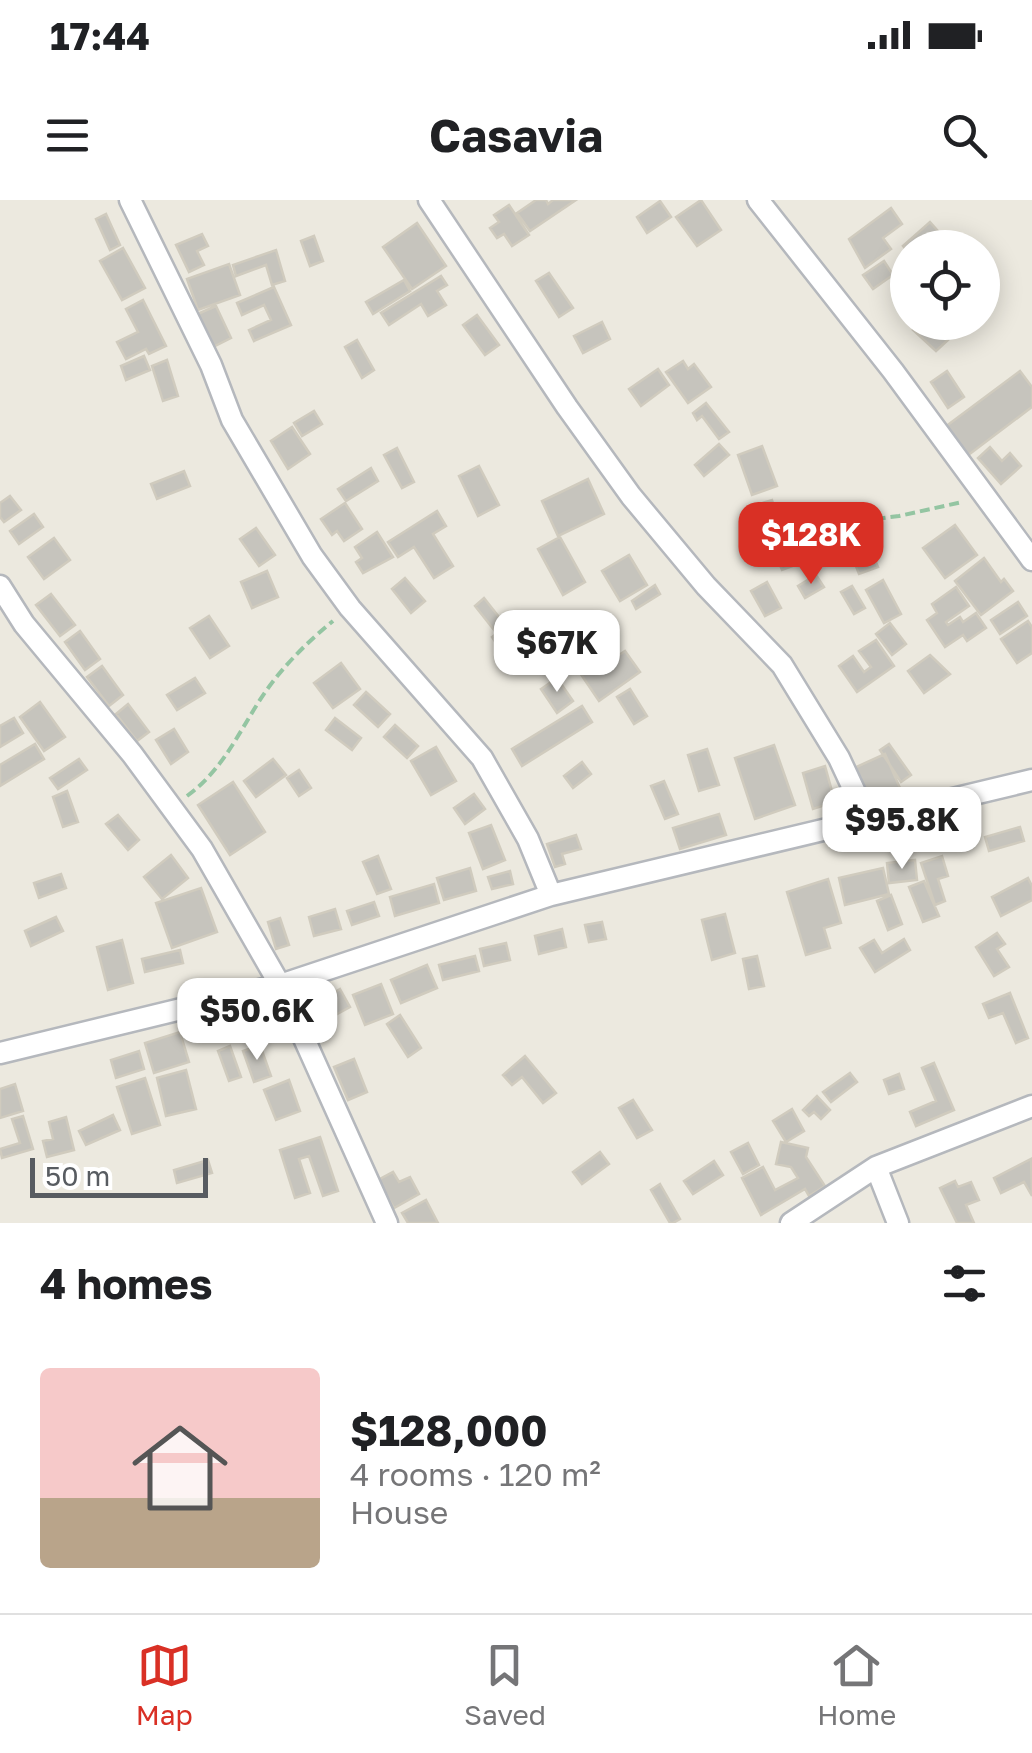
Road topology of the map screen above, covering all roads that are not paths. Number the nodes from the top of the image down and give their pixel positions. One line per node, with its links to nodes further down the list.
1 (130, 200): 8 (street)
2 (430, 200): 7 (street)
3 (758, 200): 4 (street)
4 (1032, 560)
5 (0, 586): 9 (street)
6 (1032, 780): 7 (street)
7 (867, 818): 8 (street)
8 (550, 895): 9 (street)
9 (280, 985): 10 (street); 13 (street)
10 (0, 1052)
11 (1032, 1106): 12 (street)
12 (876, 1167): 14 (street); 15 (street)
13 (386, 1223)
14 (791, 1223)
15 (898, 1223)

